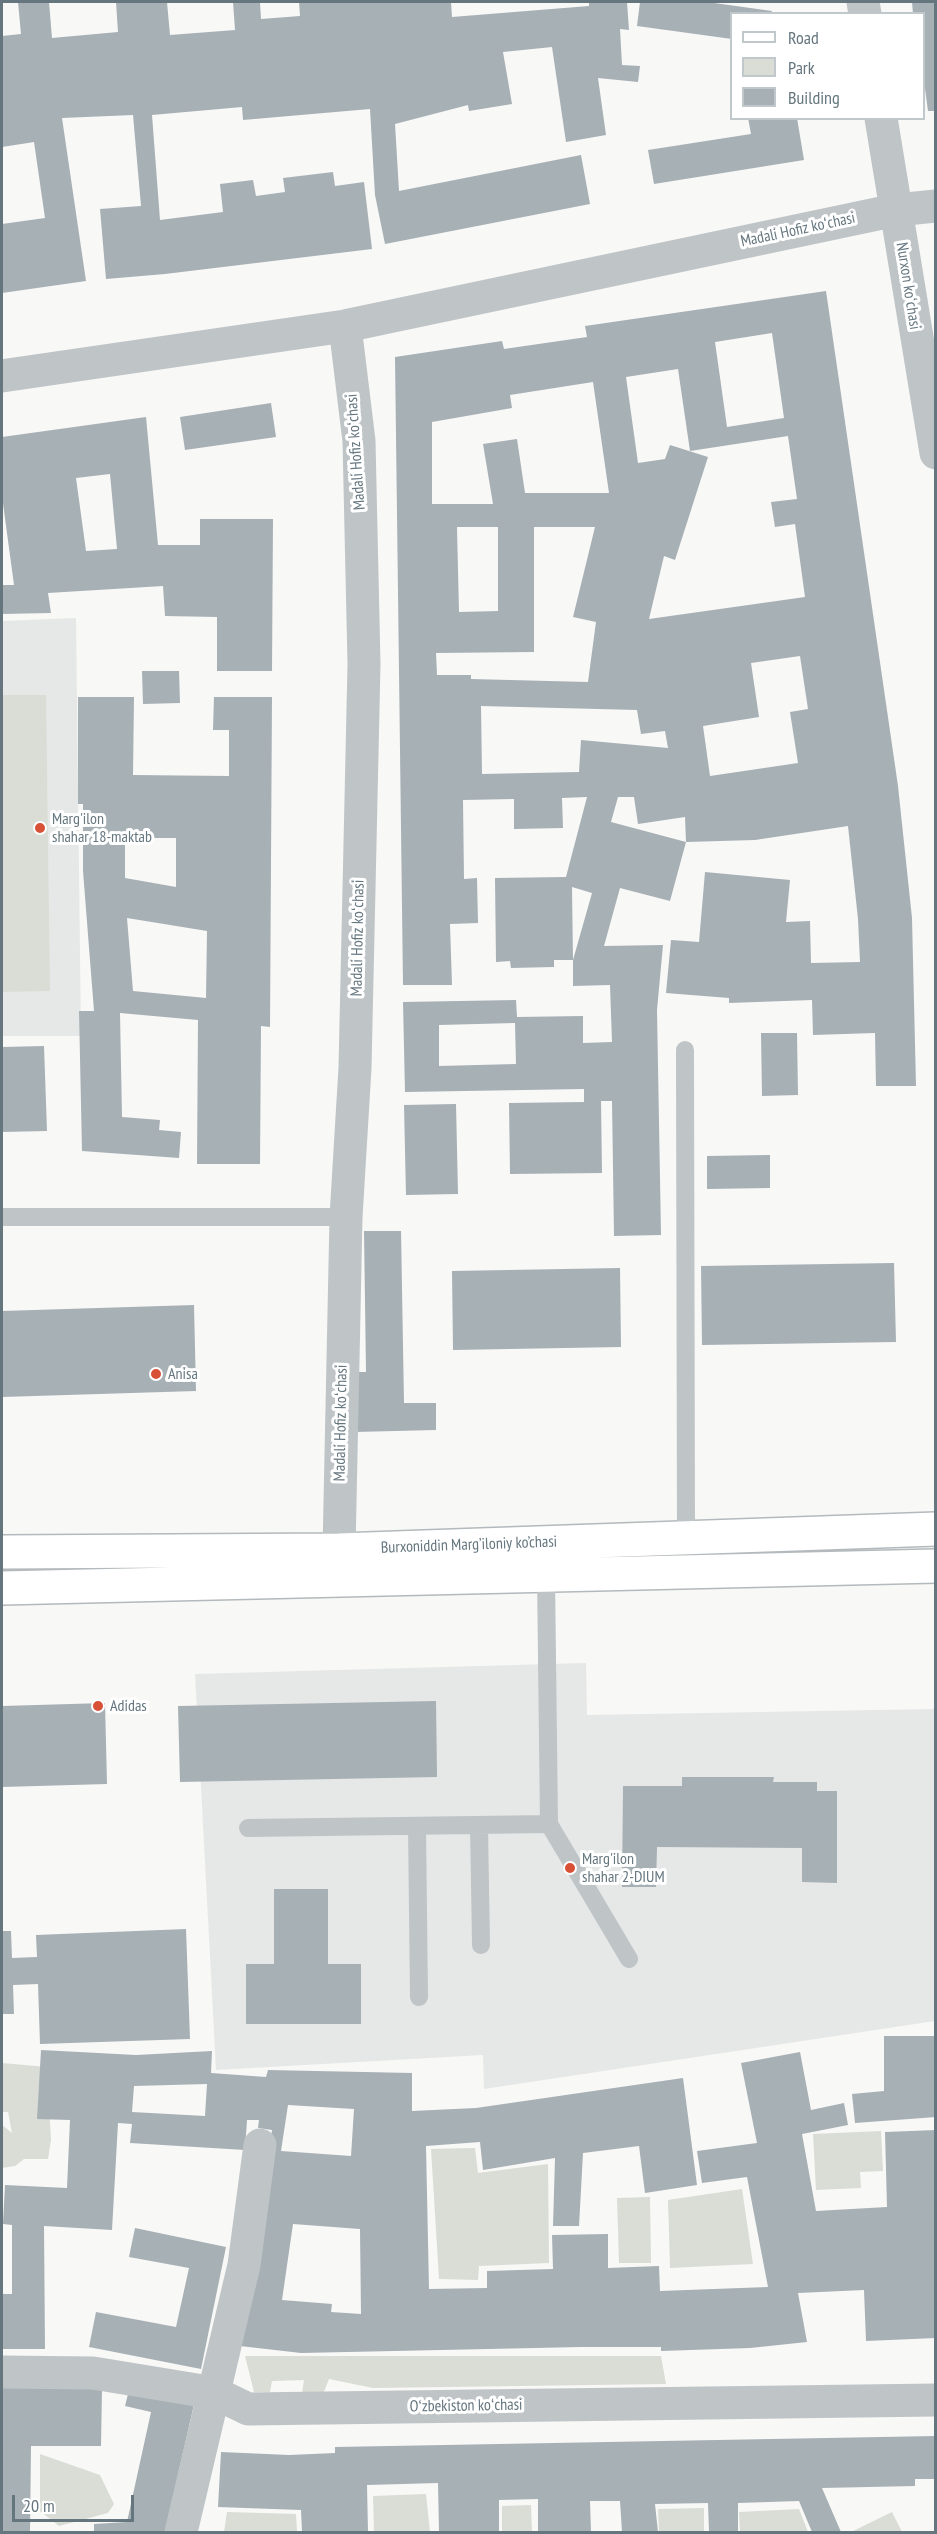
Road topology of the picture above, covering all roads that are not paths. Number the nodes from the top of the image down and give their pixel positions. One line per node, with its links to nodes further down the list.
1 (881, 120): 3 (street, Nurxon koʻchasi)
2 (936, 206): 3 (street, Madali Hofiz koʻchasi)
3 (896, 210): 4 (street, Madali Hofiz koʻchasi); 6 (street, Nurxon koʻchasi)
4 (345, 326): 5 (street, Madali Hofiz koʻchasi); 8 (street, Madali Hofiz koʻchasi)
5 (2, 376)
6 (936, 453)
7 (685, 1050): 11 (lane)
8 (346, 1217): 9 (lane); 12 (street, Madali Hofiz koʻchasi)
9 (2, 1218)
10 (936, 1529): 11 (main road, Burxoniddin Marg’iloniy ko’chasi)
11 (686, 1538): 12 (main road, Burxoniddin Marg’iloniy ko’chasi)
12 (339, 1550): 13 (main road, Burxoniddin Marg’iloniy ko’chasi)
13 (2, 1552)
14 (936, 1566): 15 (main road, Burxoniddin Marg’iloniy ko’chasi)
15 (546, 1575): 16 (main road, Burxoniddin Marg’iloniy ko’chasi); 17 (lane)
16 (2, 1588)
17 (549, 1824): 18 (lane); 22 (lane)
18 (479, 1825): 19 (lane); 21 (lane)
19 (417, 1826): 20 (lane); 23 (lane)
20 (248, 1828)
21 (481, 1944)
22 (629, 1959)
23 (419, 1997)
24 (260, 2145): 26 (street)
25 (2, 2372): 26 (street, Oʻzbekiston koʻchasi)
26 (215, 2392): 27 (street, Oʻzbekiston koʻchasi); 28 (street)
27 (936, 2400)
28 (181, 2532)

